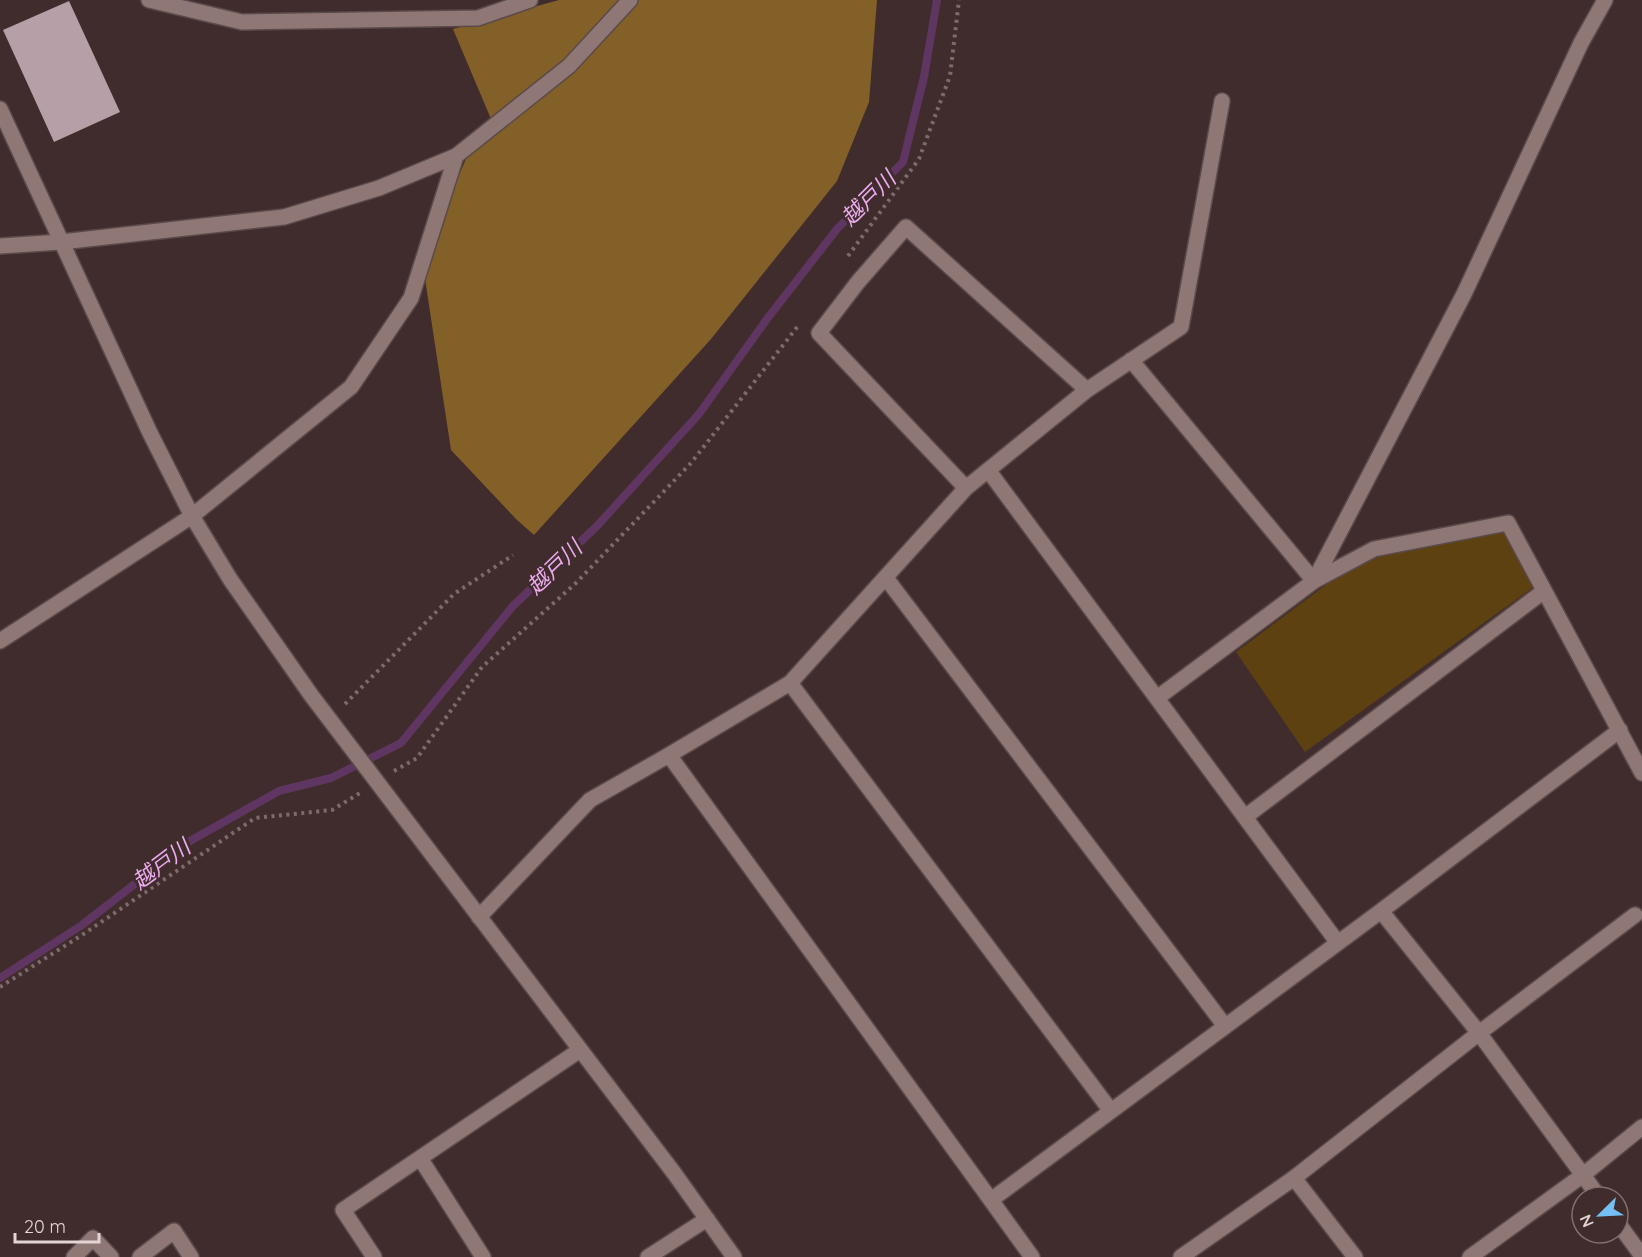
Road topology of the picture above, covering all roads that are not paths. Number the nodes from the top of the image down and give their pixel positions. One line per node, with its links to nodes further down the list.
1 (149, 0): 2 (street)
2 (530, 0)
3 (630, 0): 7 (street)
4 (1605, 0): 16 (street)
5 (1222, 101): 10 (street)
6 (0, 109): 8 (street)
7 (456, 156): 8 (street); 14 (street)
8 (61, 242): 9 (street); 14 (street)
9 (0, 246)
10 (1131, 360): 11 (street); 16 (street)
11 (1087, 390): 12 (street); 13 (street)
12 (988, 470): 13 (street); 20 (street)
13 (966, 488): 15 (street)
14 (192, 516): 18 (street); 26 (street)
15 (886, 578): 19 (street); 29 (street)
16 (1314, 581): 17 (street); 20 (street)
17 (1544, 591): 21 (street); 24 (street)
18 (0, 641)
19 (790, 683): 22 (street); 32 (street)
20 (1157, 698): 24 (street)
21 (1620, 730): 23 (street); 25 (street)
22 (669, 755): 26 (street); 38 (street)
23 (1642, 773)
24 (1245, 817): 28 (street)
25 (1381, 911): 28 (street); 30 (street)
26 (479, 917): 31 (street)
27 (1640, 917): 30 (street)
28 (1338, 943): 29 (street)
29 (1225, 1026): 32 (street)
30 (1479, 1033): 35 (street); 36 (street)
31 (580, 1050): 34 (street); 39 (street)
32 (1111, 1111): 38 (street)
33 (1642, 1127): 35 (street)
34 (420, 1158): 45 (street); 46 (street)
35 (1583, 1175): 37 (street); 52 (street)
36 (1294, 1178): 50 (street); 51 (street)
37 (1590, 1185)
38 (991, 1200): 49 (street)
39 (707, 1219): 47 (street); 48 (street)
40 (1630, 1240): 53 (street)
41 (74, 1257): 42 (street)
42 (111, 1257)
43 (140, 1257): 44 (street)
44 (191, 1257)
45 (374, 1257)
46 (483, 1257)
47 (648, 1257)
48 (734, 1257)
49 (1032, 1257)
50 (1181, 1257)
51 (1355, 1257)
52 (1470, 1257)
53 (1642, 1257)

